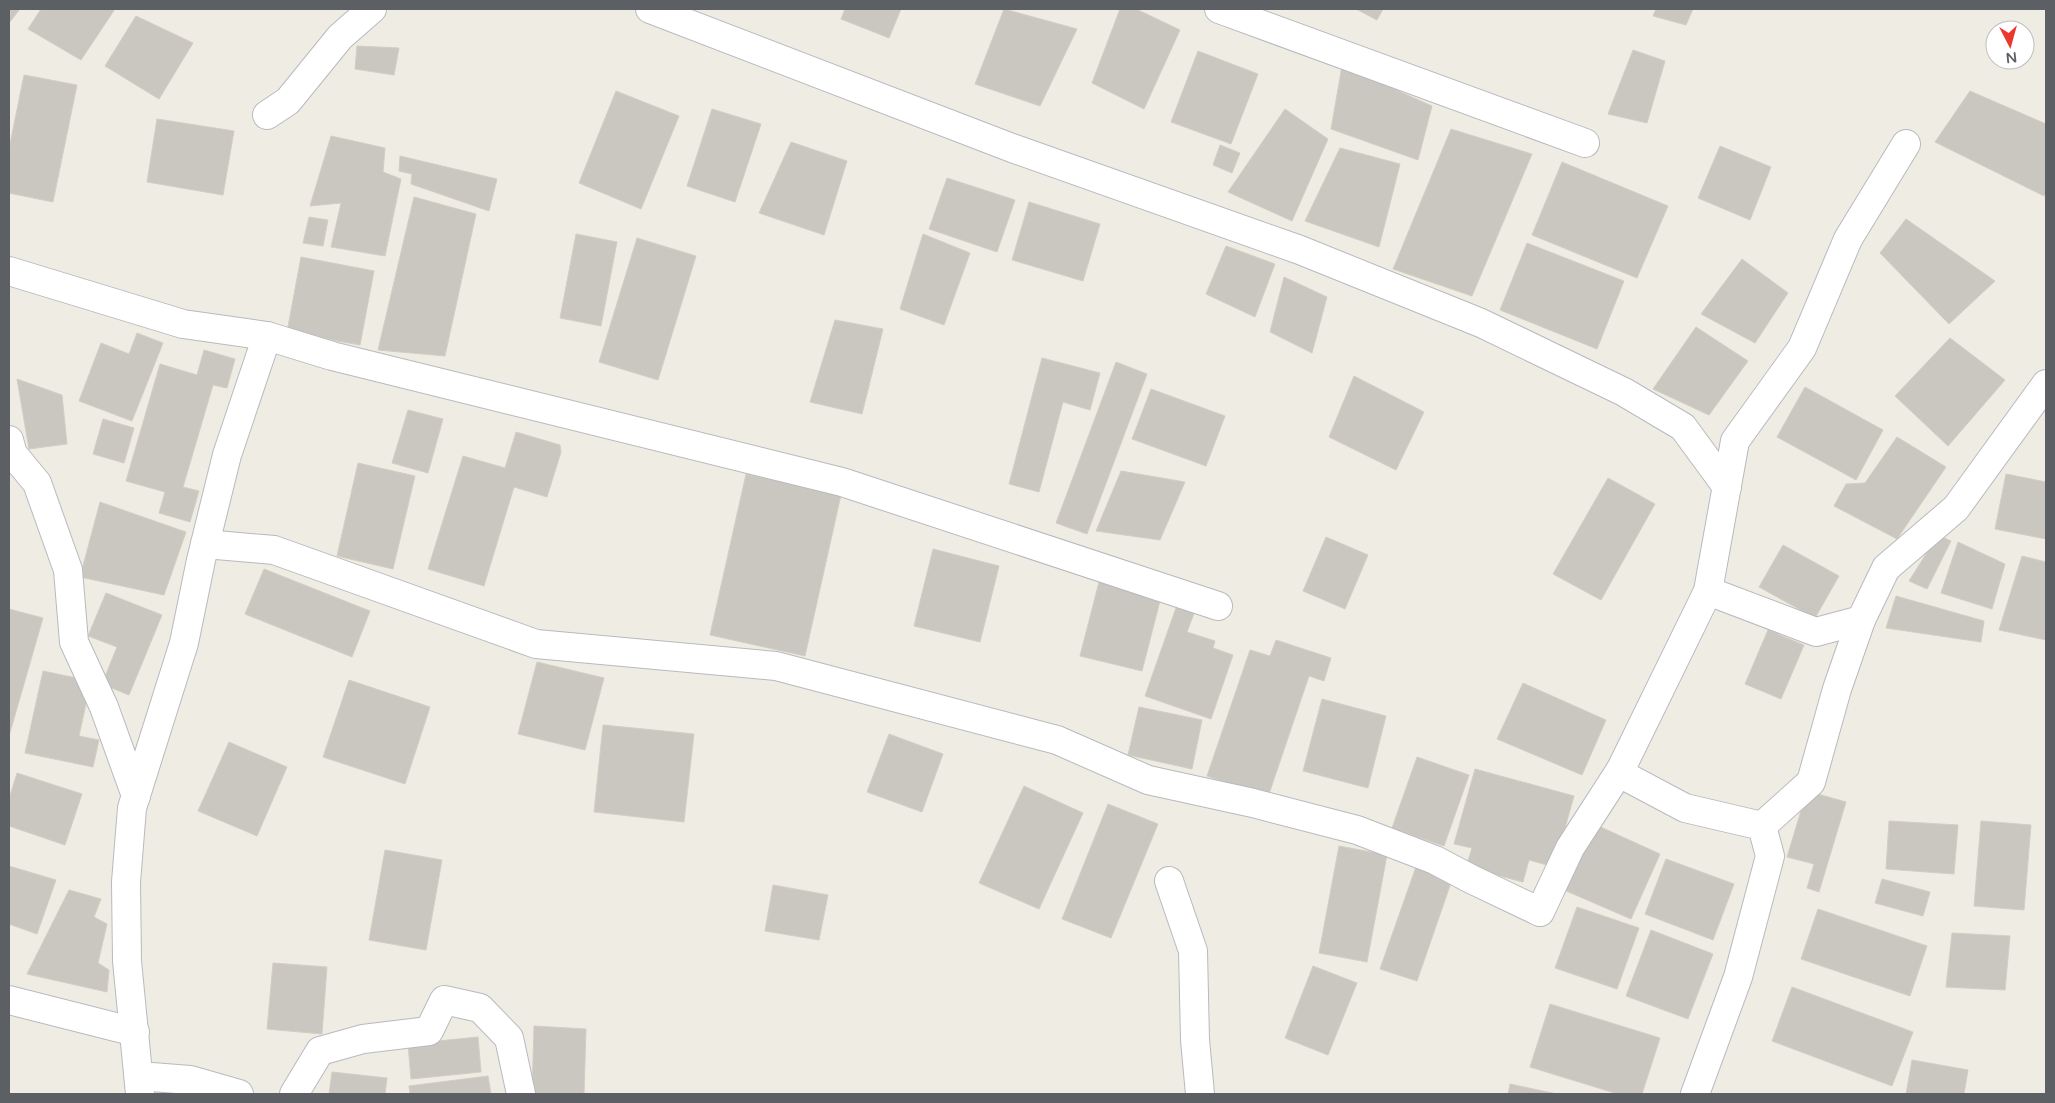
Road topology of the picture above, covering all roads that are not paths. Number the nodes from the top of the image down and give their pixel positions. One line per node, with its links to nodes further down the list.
1 (372, 9): 4 (street)
2 (650, 9): 12 (street)
3 (1219, 9): 5 (street)
4 (267, 115)
5 (1585, 143)
6 (1906, 144): 12 (street)
7 (9, 270): 8 (street)
8 (267, 336): 13 (street); 15 (street)
9 (2046, 384): 16 (street)
10 (9, 440): 11 (street)
11 (18, 475): 18 (street)
12 (1726, 487): 14 (street)
13 (205, 544): 17 (street); 18 (street)
14 (1708, 591): 16 (street); 17 (street)
15 (1218, 606)
16 (1861, 620): 19 (street)
17 (1621, 769): 19 (street)
18 (136, 796): 22 (street)
19 (1762, 826): 28 (street)
20 (1169, 881): 27 (street)
21 (9, 1000): 22 (street)
22 (135, 1032): 23 (street)
23 (140, 1085): 24 (street)
24 (239, 1094)
25 (294, 1094): 26 (street)
26 (521, 1094)
27 (1200, 1094)
28 (1695, 1094)

